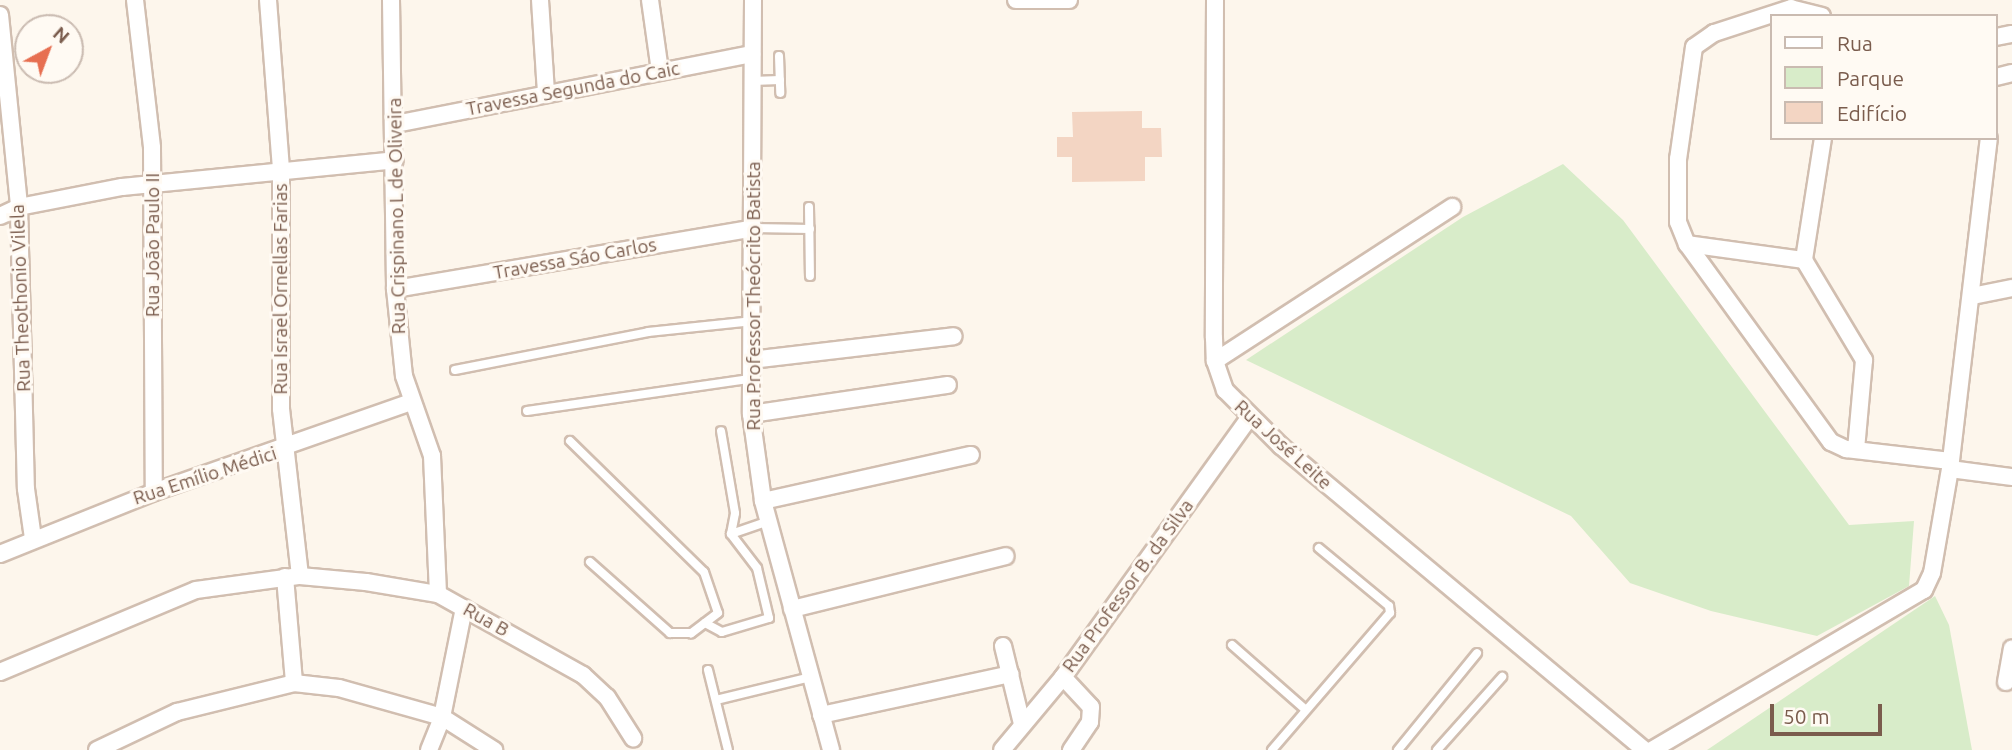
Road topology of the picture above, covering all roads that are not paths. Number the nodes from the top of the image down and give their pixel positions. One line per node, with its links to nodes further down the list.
1 (135, 0): 26 (street, Rua João Paulo II)
2 (268, 0): 25 (street, Rua Israel Ornellas Farias)
3 (391, 0): 21 (street, Rua Crispinano L de Oliveira)
4 (540, 0): 19 (street)
5 (650, 0): 16 (street)
6 (752, 0): 14 (street, Rua Professor Theócrito Batista)
7 (1016, 0): 8 (street)
8 (1069, 0)
9 (1215, 0): 42 (street, Rua José Leite)
10 (1773, 14): 11 (street)
11 (1814, 14)
12 (0, 15): 27 (street, Rua Theothonio Vilela)
13 (1770, 15): 33 (street)
14 (751, 54): 16 (street, Travessa Segunda do Caic); 18 (street, Rua Professor Theócrito Batista)
15 (779, 56): 17 (lane)
16 (660, 71): 19 (street, Travessa Segunda do Caic)
17 (780, 80): 18 (lane); 20 (lane)
18 (752, 81): 31 (street, Rua Professor Theócrito Batista)
19 (546, 93): 21 (street, Travessa Segunda do Caic)
20 (780, 93)
21 (395, 124): 24 (street, Rua Crispinano L de Oliveira)
22 (1823, 140): 34 (street)
23 (1989, 140): 38 (street)
24 (395, 160): 25 (street); 37 (street, Rua Crispinano L de Oliveira)
25 (281, 170): 26 (street); 52 (street, Rua Israel Ornellas Farias)
26 (153, 185): 27 (street); 57 (street, Rua João Paulo II)
27 (19, 206): 30 (street); 61 (street, Rua Theothonio Vilela)
28 (810, 207): 32 (lane)
29 (1452, 207): 42 (street)
30 (0, 216)
31 (754, 228): 32 (lane); 37 (street, Travessa Sáo Carlos); 39 (street, Rua Professor Theócrito Batista)
32 (810, 229): 35 (lane)
33 (1687, 244): 34 (street); 53 (street)
34 (1804, 260): 53 (street)
35 (810, 275)
36 (2012, 288): 38 (street)
37 (395, 289): 46 (street, Rua Crispinano L de Oliveira)
38 (1972, 296): 55 (street)
39 (754, 321): 41 (street, Rua Professor Theócrito Batista); 43 (lane)
40 (954, 336): 41 (street)
41 (751, 360): 44 (street, Rua Professor Theócrito Batista)
42 (1215, 361): 49 (street, Rua José Leite)
43 (455, 370)
44 (750, 379): 47 (lane); 48 (street, Rua Professor Theócrito Batista)
45 (948, 385): 48 (street)
46 (411, 402): 52 (street, Rua Emílio Médici); 67 (street, Rua Crispinano L de Oliveira)
47 (527, 411)
48 (751, 414): 58 (street, Rua Professor Theócrito Batista)
49 (1248, 418): 79 (street, Rua Professor B. da Silva); 99 (street, Rua José Leite)
50 (721, 431): 60 (lane)
51 (570, 441): 70 (lane)
52 (285, 449): 57 (street, Rua Emílio Médici); 66 (street, Rua Israel Ornellas Farias)
53 (1856, 449): 55 (street)
54 (971, 455): 58 (street)
55 (1950, 465): 56 (street); 100 (street)
56 (2012, 477)
57 (154, 492): 61 (street, Rua Emílio Médici)
58 (763, 501): 59 (street, Rua Professor Theócrito Batista)
59 (769, 521): 60 (lane); 69 (street, Rua Professor Theócrito Batista)
60 (731, 534): 70 (lane)
61 (33, 538): 63 (street, Rua Emílio Médici)
62 (1319, 548): 84 (lane)
63 (0, 554)
64 (1006, 556): 69 (street)
65 (590, 562): 70 (lane)
66 (293, 577): 67 (street, Rua B); 76 (street, Rua B); 82 (street, Rua Israel Ornellas Farias)
67 (438, 594): 68 (street, Rua B)
68 (464, 608): 86 (street); 88 (street, Rua B)
69 (792, 609): 78 (street, Rua Professor Theócrito Batista)
70 (705, 623)
71 (1232, 645): 84 (lane)
72 (1003, 646): 77 (street)
73 (2012, 649): 81 (street)
74 (1477, 653): 97 (lane)
75 (708, 670): 83 (lane)
76 (0, 672)
77 (1011, 674): 85 (street); 87 (street)
78 (811, 677): 83 (lane); 85 (street, Rua Professor Theócrito Batista)
79 (1063, 677): 87 (street, Rua Professor B. da Silva); 95 (street)
80 (1502, 677): 98 (lane)
81 (2006, 682)
82 (294, 683): 86 (street); 89 (street)
83 (716, 700): 92 (lane)
84 (1306, 710): 96 (lane)
85 (821, 715): 93 (street, Rua Professor Theócrito Batista)
86 (442, 717): 90 (street); 91 (street)
87 (1022, 724): 94 (street, Rua Professor B. da Silva)
88 (633, 738)
89 (97, 750)
90 (429, 750)
91 (494, 750)
92 (729, 750)
93 (831, 750)
94 (1002, 750)
95 (1071, 750)
96 (1272, 750)
97 (1398, 750)
98 (1437, 750)
99 (1644, 750)
100 (1652, 750)

